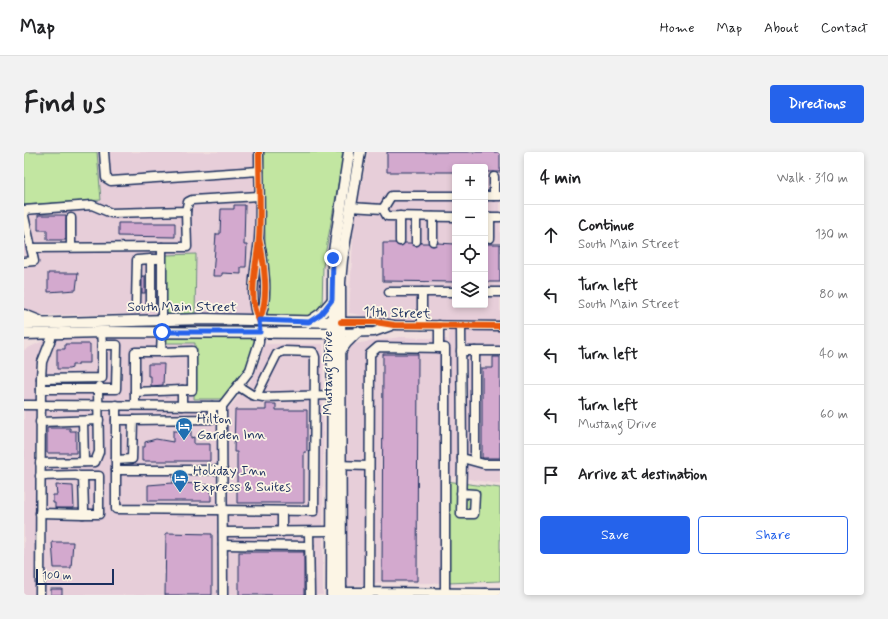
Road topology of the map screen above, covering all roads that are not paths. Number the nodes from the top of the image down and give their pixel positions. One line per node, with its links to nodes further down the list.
1 (104, 152): 5 (street)
2 (259, 152): 5 (street)
3 (349, 152): 37 (main road, Mustang Drive)
4 (360, 152): 10 (main road, Mustang Drive)
5 (259, 171): 7 (street)
6 (494, 176): 9 (street)
7 (259, 196): 13 (street); 44 (street)
8 (452, 196): 11 (street)
9 (497, 196)
10 (350, 207): 11 (street); 53 (main road, Mustang Drive)
11 (383, 208): 15 (street)
12 (24, 210): 13 (street)
13 (186, 212): 27 (street)
14 (24, 216): 28 (street)
15 (400, 216): 16 (street); 23 (street)
16 (416, 217): 17 (street); 24 (street)
17 (433, 217): 18 (street); 25 (street)
18 (452, 217)
19 (488, 217): 20 (street); 22 (street)
20 (500, 217)
21 (71, 218): 26 (street)
22 (490, 238)
23 (400, 241)
24 (416, 241)
25 (433, 241)
26 (71, 247): 27 (street); 28 (street)
27 (162, 247): 30 (street)
28 (31, 248): 31 (street)
29 (151, 259): 30 (street); 38 (street); 39 (street)
30 (162, 259): 41 (street)
31 (24, 262)
32 (389, 292): 33 (street)
33 (422, 292): 34 (street); 49 (street)
34 (452, 292)
35 (488, 292): 36 (street)
36 (500, 292)
37 (332, 300): 45 (main road); 53 (main road, Mustang Drive)
38 (136, 303)
39 (151, 303)
40 (24, 314): 46 (main road)
41 (162, 319): 42 (main road, South Main Street); 43 (main road, South Main Street); 55 (main road)
42 (204, 319): 44 (main road, South Main Street); 56 (main road)
43 (101, 320): 46 (main road, South Main Street); 59 (main road)
44 (259, 320): 45 (main road, South Main Street); 57 (main road)
45 (309, 322): 53 (main road, South Main Street)
46 (43, 323): 47 (main road, South Main Street)
47 (24, 324)
48 (394, 325): 49 (street, 11th Street); 53 (street, 11th Street); 58 (street, 11th Street)
49 (422, 325): 50 (street, 11th Street)
50 (439, 325): 51 (street, 11th Street); 62 (street)
51 (462, 326): 52 (street, 11th Street); 64 (street)
52 (500, 326)
53 (337, 327): 57 (main road, South Main Street); 58 (street, 11th Street); 63 (main road, Mustang Drive); 75 (main road, Mustang Drive)
54 (101, 332): 55 (main road, South Main Street); 59 (main road, South Main Street); 61 (street)
55 (162, 332): 56 (main road, South Main Street); 67 (street)
56 (204, 332): 57 (main road, South Main Street)
57 (260, 332): 70 (street)
58 (357, 332): 63 (main road)
59 (56, 333): 60 (main road, South Main Street); 69 (street)
60 (24, 334)
61 (102, 345): 68 (street); 72 (street)
62 (439, 348): 100 (street); 116 (street)
63 (341, 350): 99 (main road, Mustang Drive)
64 (461, 351): 65 (street); 93 (street)
65 (475, 351): 66 (street); 95 (street)
66 (500, 351)
67 (162, 352): 73 (street); 74 (street)
68 (102, 378): 69 (street); 72 (street)
69 (41, 379): 71 (street)
70 (238, 386): 76 (street); 86 (street)
71 (40, 389): 72 (street); 78 (street)
72 (98, 389): 80 (street)
73 (182, 390): 74 (street); 84 (street)
74 (135, 392): 82 (street)
75 (332, 395): 77 (street); 99 (main road, Mustang Drive)
76 (256, 396): 77 (street); 77 (street)
77 (315, 396): 107 (street)
78 (40, 404): 79 (street); 80 (street); 92 (street)
79 (24, 405)
80 (98, 405): 81 (street); 88 (street)
81 (116, 405): 82 (street); 89 (street)
82 (135, 405): 83 (street)
83 (156, 405): 84 (street); 87 (street)
84 (182, 406): 85 (street)
85 (212, 406): 86 (street); 87 (street)
86 (222, 406): 102 (street)
87 (156, 419): 90 (street)
88 (99, 420): 91 (street); 96 (street)
89 (116, 420): 90 (street); 94 (street)
90 (133, 420): 94 (street)
91 (83, 421): 92 (street); 96 (street)
92 (40, 422): 97 (street)
93 (462, 458): 95 (street); 105 (street)
94 (116, 460): 101 (street)
95 (475, 460): 98 (street)
96 (84, 462): 97 (street)
97 (40, 463): 103 (street)
98 (500, 464)
99 (337, 466): 100 (street); 110 (main road, Mustang Drive)
100 (368, 466): 117 (street)
101 (116, 470): 102 (street); 106 (street)
102 (223, 470): 106 (street)
103 (40, 476): 104 (street); 108 (street)
104 (81, 476): 109 (street); 109 (street)
105 (461, 493)
106 (223, 510): 107 (street); 111 (street)
107 (282, 511): 112 (street)
108 (40, 513): 109 (street); 121 (street)
109 (83, 514)
110 (337, 531): 113 (street); 119 (main road, Mustang Drive)
111 (223, 532): 112 (street); 114 (street)
112 (282, 532): 113 (street)
113 (309, 532): 115 (street)
114 (223, 545): 115 (street); 122 (street)
115 (309, 546): 123 (street)
116 (445, 591): 117 (street); 120 (street)
117 (369, 593): 119 (street)
118 (500, 593): 120 (street)
119 (338, 594)
120 (485, 594)
121 (40, 595)
122 (223, 595)
123 (310, 595)

